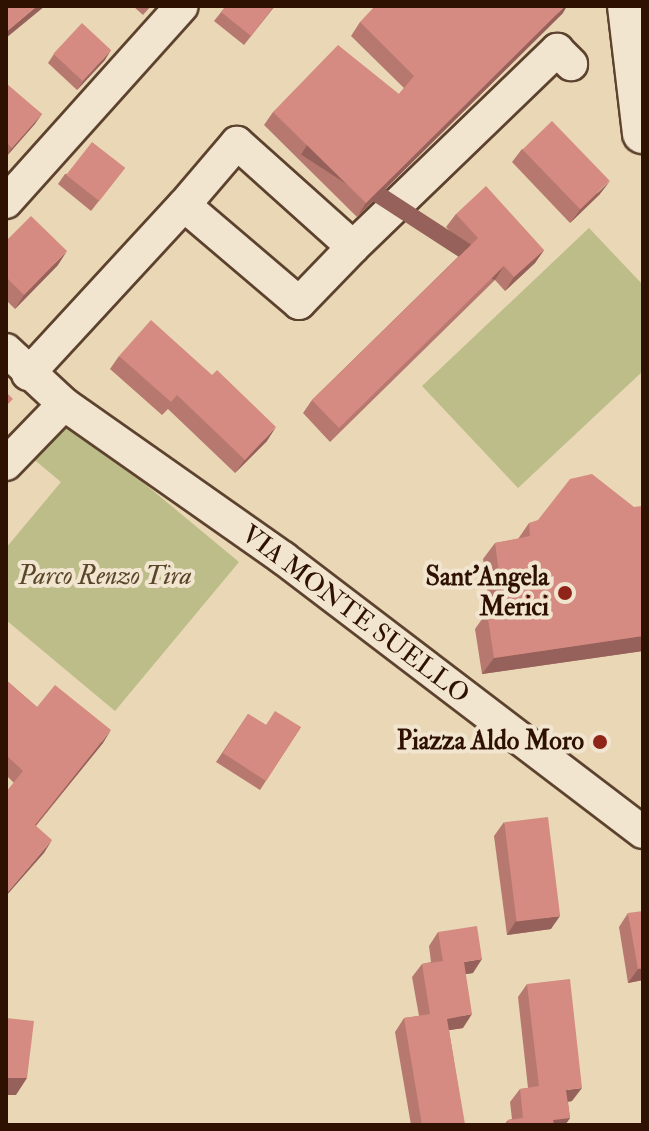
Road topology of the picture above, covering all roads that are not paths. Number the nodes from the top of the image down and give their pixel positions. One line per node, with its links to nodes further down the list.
1 (182, 6): 7 (street)
2 (628, 6): 4 (street)
3 (643, 24): 4 (street)
4 (634, 62): 6 (street)
5 (571, 64): 9 (street)
6 (643, 133)
7 (6, 202)
8 (184, 205): 9 (street); 9 (street); 11 (street)
9 (353, 247)
10 (6, 350): 11 (street, VIA MONTE SUELLO)
11 (28, 374): 12 (street, VIA MONTE SUELLO)
12 (64, 404): 13 (street); 14 (street, VIA MONTE SUELLO)
13 (6, 464)
14 (643, 832)

